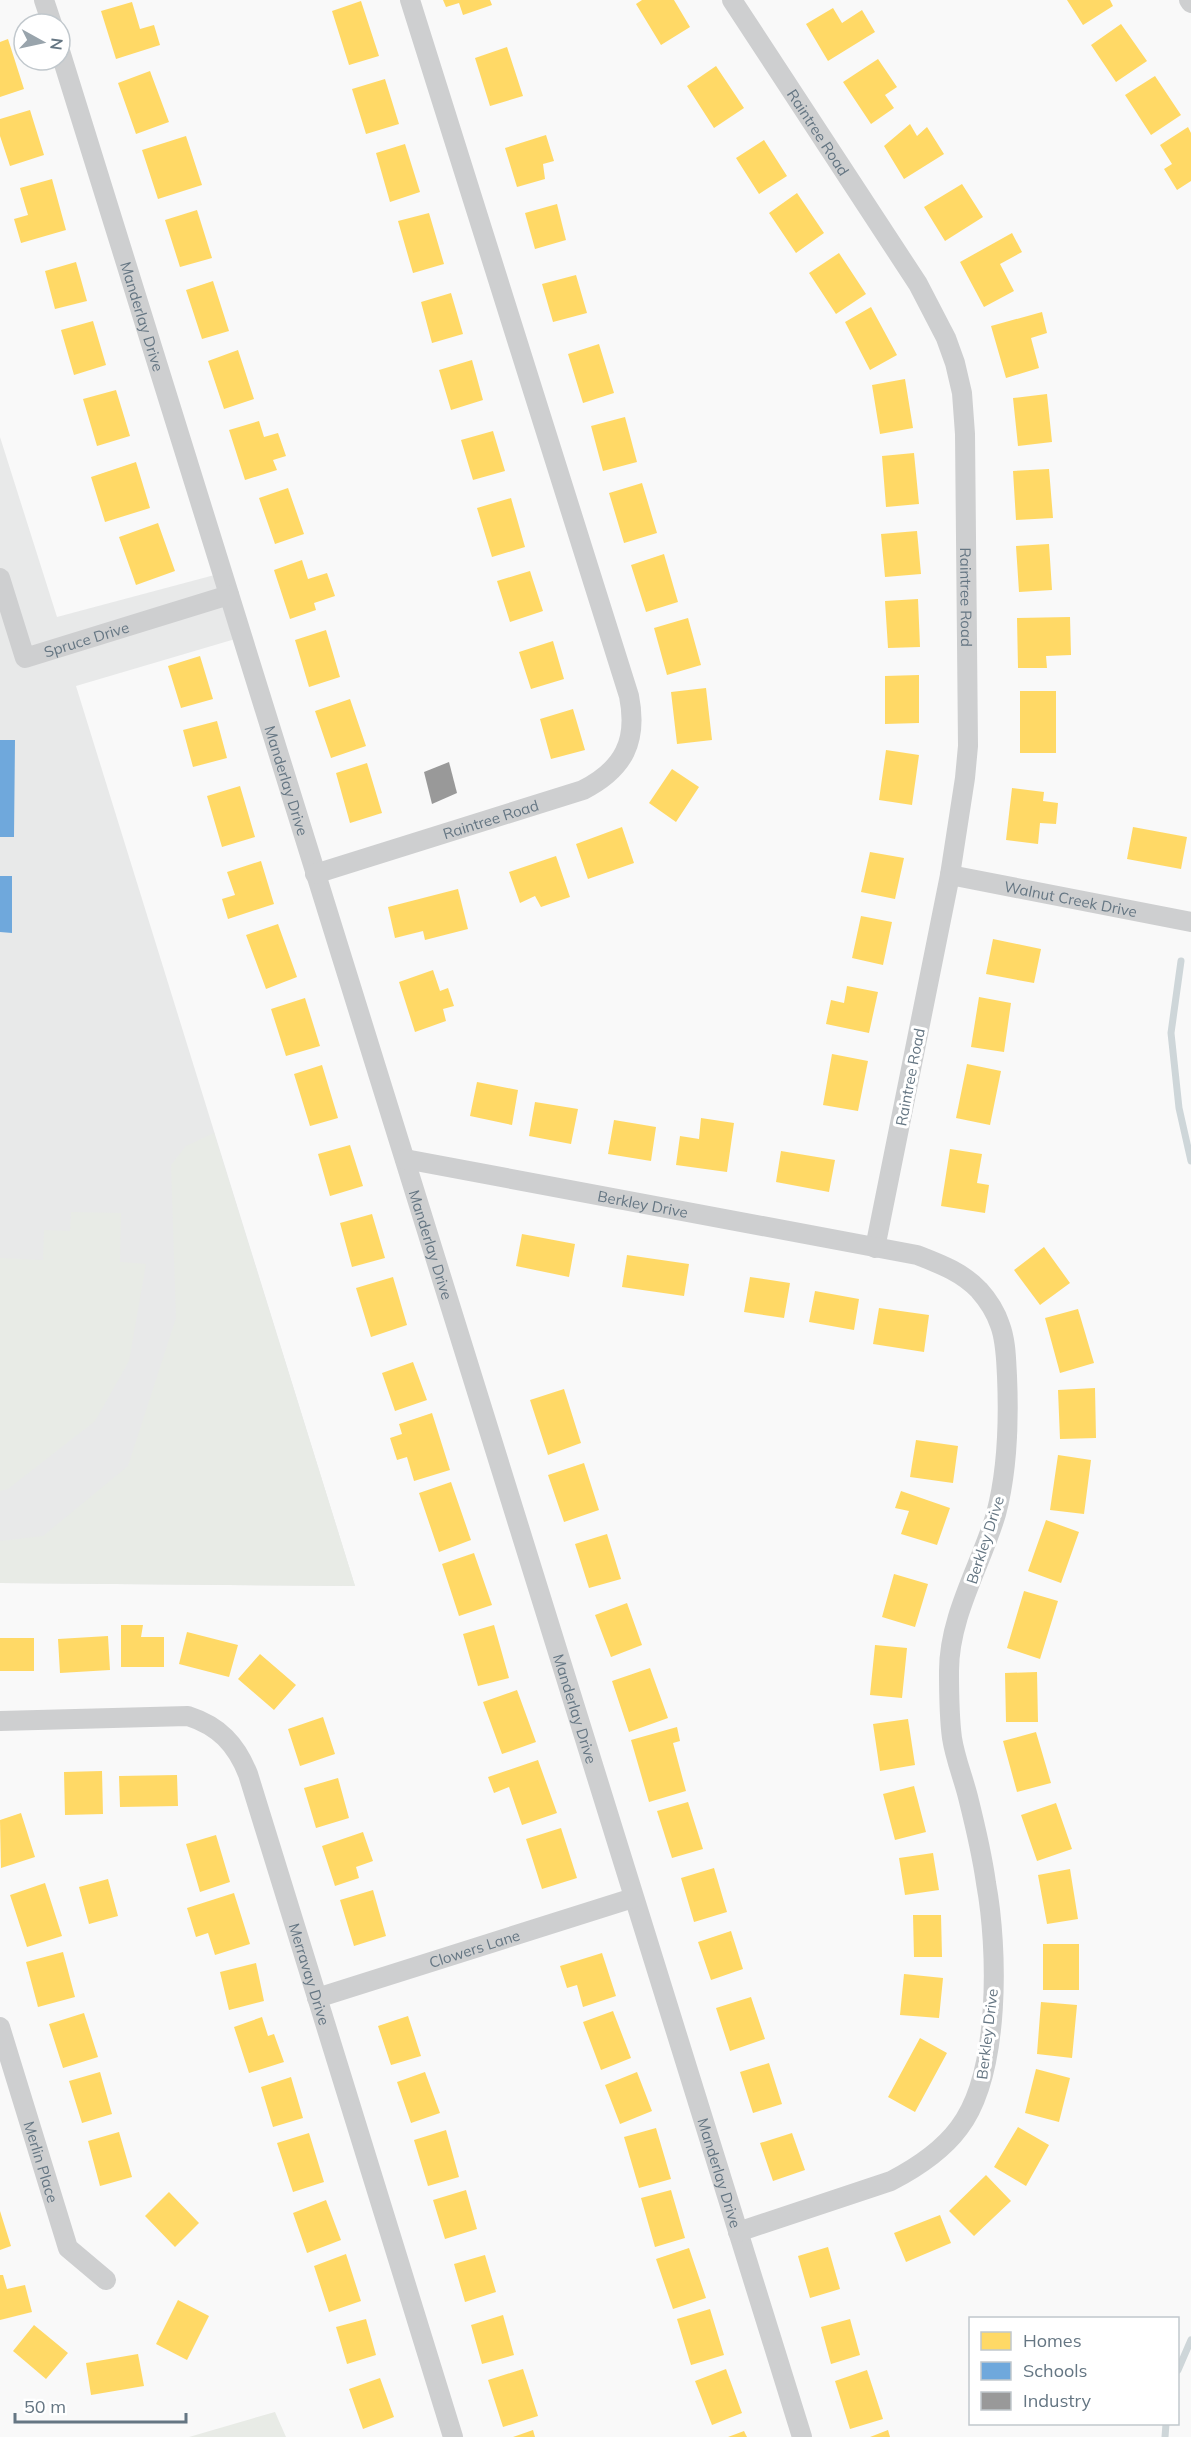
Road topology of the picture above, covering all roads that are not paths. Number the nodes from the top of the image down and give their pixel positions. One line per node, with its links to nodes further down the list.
1 (410, 0): 6 (street, Raintree Road)
2 (732, 0): 7 (street, Raintree Road)
3 (67, 72): 5 (street, Manderlay Drive)
4 (0, 578): 5 (street, Spruce Drive)
5 (229, 595): 6 (street, Manderlay Drive)
6 (315, 874): 9 (street, Manderlay Drive)
7 (950, 875): 8 (street, Walnut Creek Drive); 10 (street, Raintree Road)
8 (1191, 922)
9 (405, 1160): 10 (street, Berkley Drive); 12 (street, Manderlay Drive)
10 (876, 1248): 15 (street, Berkley Drive)
11 (0, 1721): 13 (street, Merravay Drive)
12 (633, 1898): 13 (street, Clowers Lane); 15 (street, Manderlay Drive)
13 (317, 1998): 17 (street, Merravay Drive)
14 (0, 2027): 16 (street, Merlin Place)
15 (738, 2232): 18 (street, Manderlay Drive)
16 (106, 2280)
17 (453, 2437)
18 (802, 2437)

